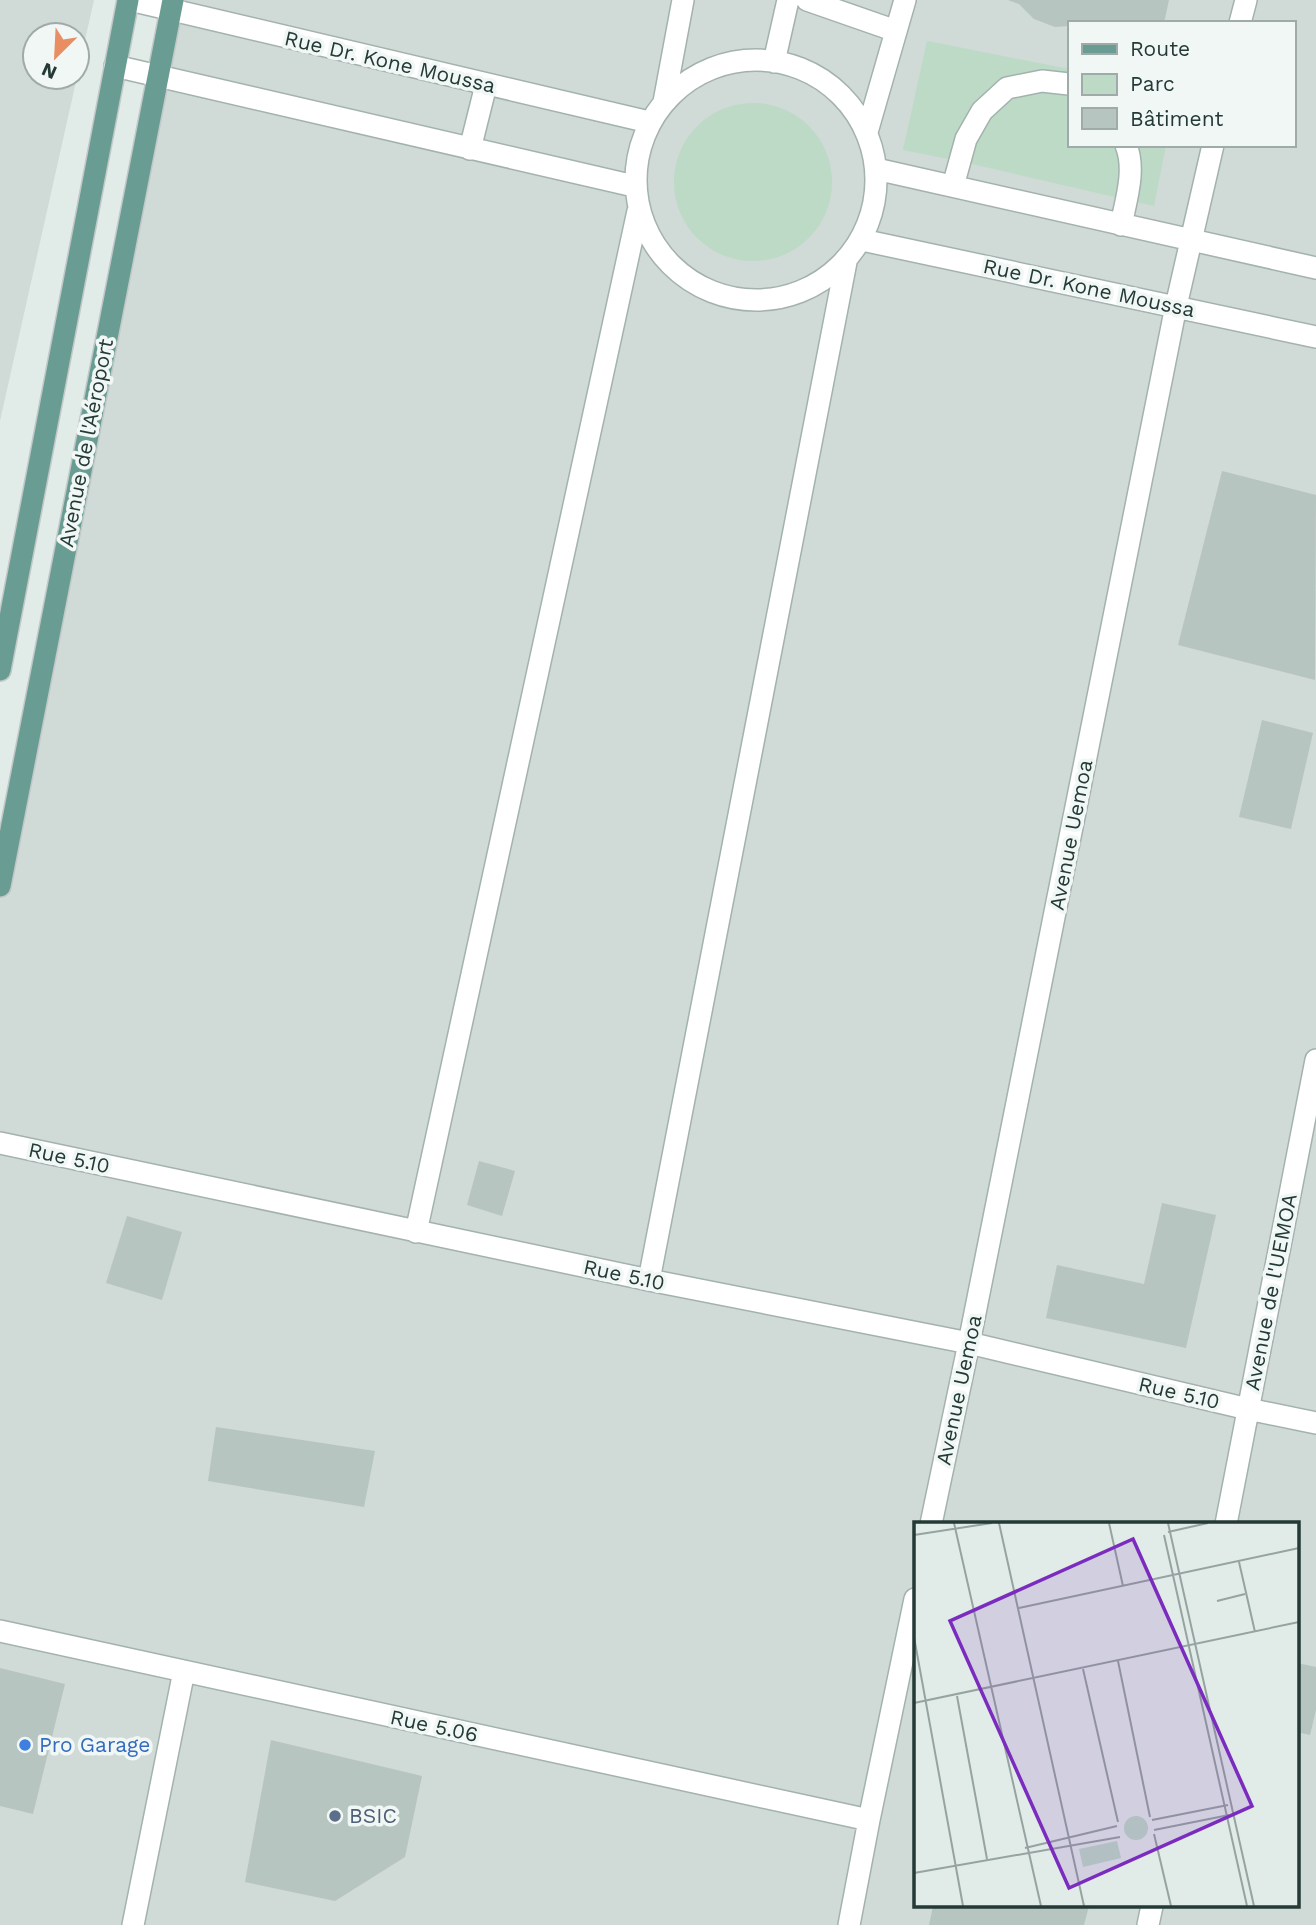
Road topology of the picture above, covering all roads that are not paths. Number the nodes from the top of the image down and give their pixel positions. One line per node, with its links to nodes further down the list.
1 (129, 0): 7 (street, Rue Dr. Kone Moussa); 11 (main road, Avenue de l'Aéroport)
2 (683, 0): 15 (street)
3 (788, 0): 10 (street)
4 (807, 0): 9 (street)
5 (905, 0): 9 (street)
6 (1245, 0): 8 (street)
7 (172, 5): 12 (main road, Avenue de l'Aéroport); 14 (street, Rue Dr. Kone Moussa)
8 (1240, 21)
9 (896, 31): 17 (street)
10 (774, 62): 15 (street); 17 (street)
11 (115, 66): 12 (street); 32 (main road, Avenue de l'Aéroport)
12 (158, 76): 20 (street); 33 (main road, Avenue de l'Aéroport)
13 (1068, 84): 23 (street)
14 (485, 85): 16 (street, Rue Dr. Kone Moussa); 20 (street)
15 (664, 102): 16 (street)
16 (649, 122): 22 (street)
17 (867, 132): 21 (street)
18 (1127, 147): 25 (street)
19 (1213, 147): 27 (street, Avenue Uemoa)
20 (470, 149): 22 (street)
21 (876, 169): 23 (street); 26 (street)
22 (634, 186): 24 (street)
23 (953, 186): 25 (street)
24 (638, 211): 28 (street); 36 (street)
25 (1121, 225): 27 (street)
26 (862, 240): 28 (street); 30 (street, Rue Dr. Kone Moussa)
27 (1191, 240): 29 (street); 30 (street, Avenue Uemoa)
28 (846, 262): 37 (street)
29 (1316, 268)
30 (1176, 306): 31 (street, Rue Dr. Kone Moussa); 38 (street, Avenue Uemoa)
31 (1316, 337)
32 (0, 670)
33 (0, 886)
34 (1316, 1060): 39 (street, Avenue de l'UEMOA)
35 (0, 1143): 36 (street, Rue 5.10)
36 (416, 1232): 37 (street, Rue 5.10)
37 (649, 1280): 38 (street, Rue 5.10)
38 (969, 1343): 39 (street, Rue 5.10); 41 (street, Avenue Uemoa)
39 (1248, 1409): 40 (street, Rue 5.10); 42 (street, Avenue de l'UEMOA)
40 (1316, 1423)
41 (931, 1522)
42 (1226, 1522)
43 (914, 1604): 46 (street)
44 (0, 1632): 45 (street, Rue 5.06)
45 (184, 1671): 46 (street, Rue 5.06); 47 (street)
46 (869, 1820): 48 (street)
47 (133, 1925)
48 (849, 1925)

